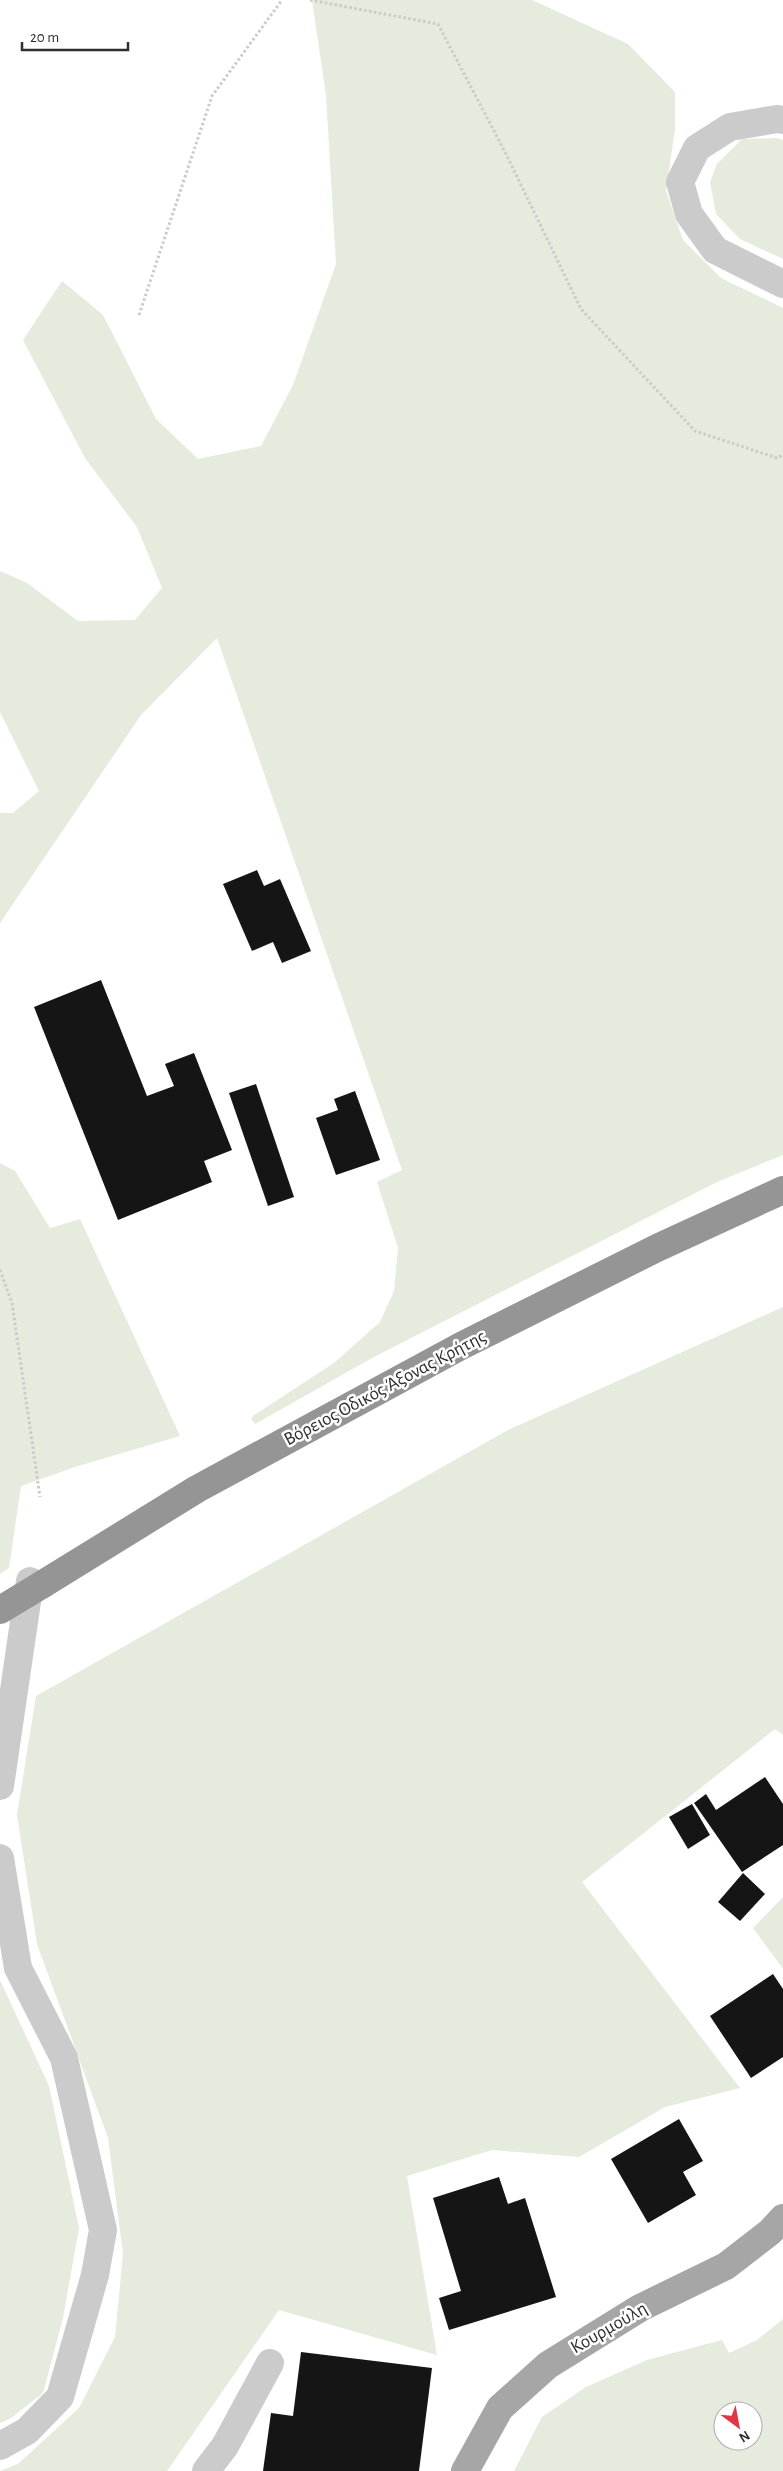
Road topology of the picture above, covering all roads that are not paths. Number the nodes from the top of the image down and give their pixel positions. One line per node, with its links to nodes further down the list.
1 (783, 120): 2 (street)
2 (783, 284)
3 (783, 1190): 4 (highway, Βόρειος Οδικός Άξονας Κρήτης)
4 (37, 1582): 5 (highway, Βόρειος Οδικός Άξονας Κρήτης, bridge); 6 (street)
5 (0, 1610)
6 (0, 1786)
7 (0, 1858): 10 (street)
8 (783, 2218): 12 (main road, Κουρμούλη)
9 (270, 2363): 11 (street)
10 (0, 2446)
11 (206, 2471)
12 (465, 2471)

